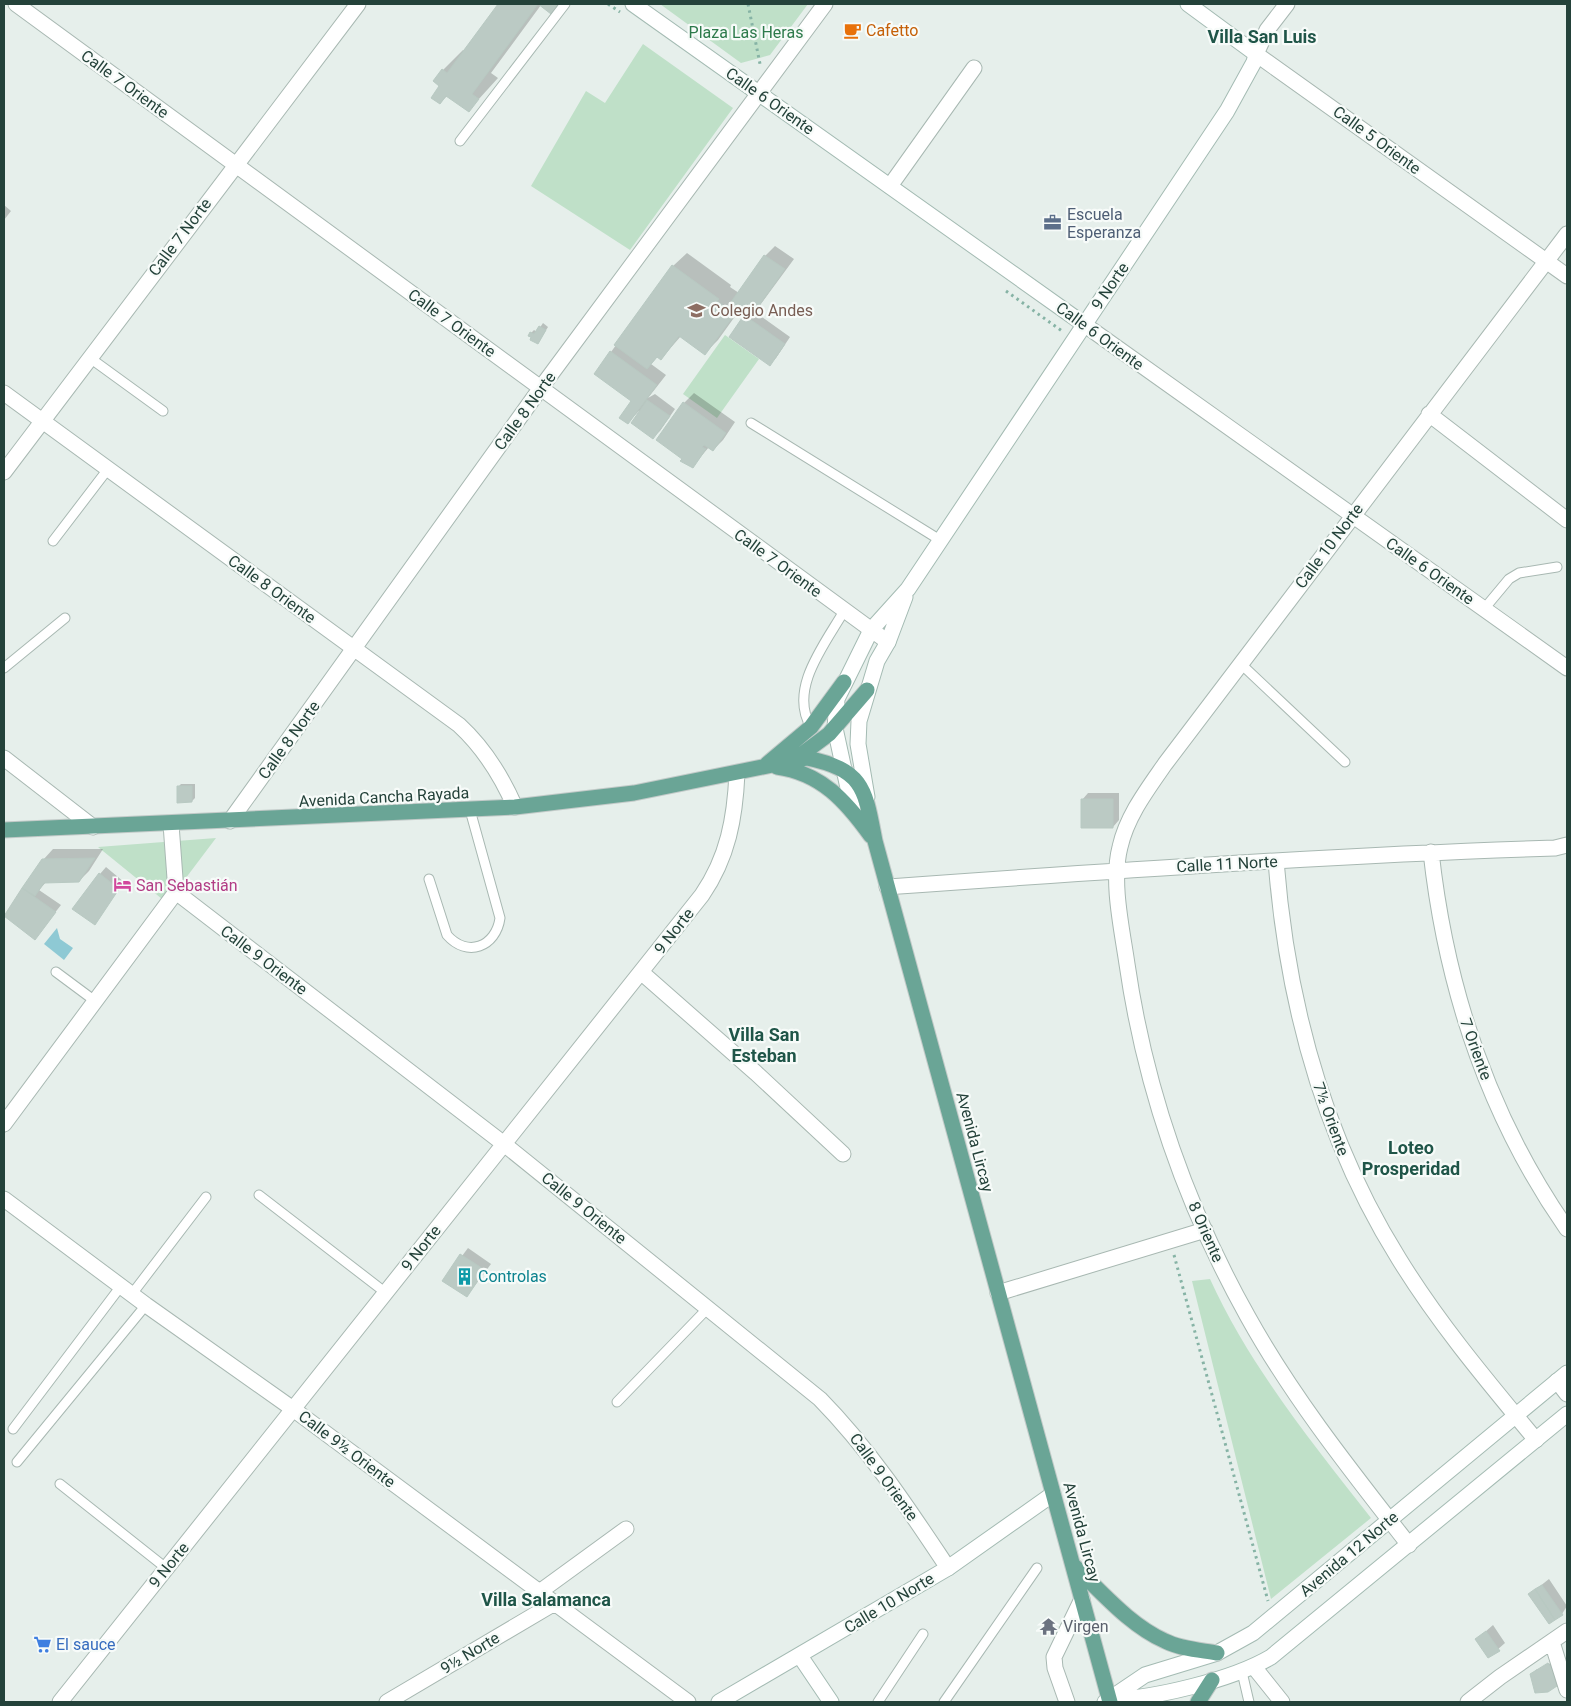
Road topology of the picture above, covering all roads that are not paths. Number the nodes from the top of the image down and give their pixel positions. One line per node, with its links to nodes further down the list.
1 (16, 4): 12 (street, Calle 7 Oriente)
2 (564, 4): 11 (lane)
3 (633, 4): 10 (street, Calle 6 Oriente)
4 (825, 4): 10 (street, Calle 8 Norte)
5 (1188, 4): 8 (street, Calle 5 Oriente)
6 (1287, 4): 8 (street, 9 Norte)
7 (355, 5): 12 (street, Calle 7 Norte)
8 (1256, 54): 15 (street, Calle 5 Oriente); 17 (street, 9 Norte)
9 (974, 68): 13 (street)
10 (759, 94): 13 (street, Calle 6 Oriente); 19 (street, Calle 8 Norte)
11 (460, 141)
12 (235, 164): 18 (street, Calle 7 Norte); 19 (street, Calle 7 Oriente)
13 (890, 186): 17 (street, Calle 6 Oriente)
14 (1567, 234): 15 (street, Calle 10 Norte)
15 (1546, 261): 16 (street, Calle 5 Oriente); 22 (street, Calle 10 Norte)
16 (1567, 276)
17 (1085, 325): 27 (street, Calle 6 Oriente); 29 (street, 9 Norte)
18 (90, 358): 21 (lane); 23 (street, Calle 7 Norte)
19 (540, 389): 34 (street, Calle 7 Oriente); 38 (street, Calle 8 Norte)
20 (4, 393): 23 (street, Calle 8 Oriente)
21 (163, 410)
22 (1429, 414): 27 (street, Calle 10 Norte); 28 (street)
23 (42, 421): 25 (street, Calle 8 Oriente); 26 (street, Calle 7 Norte)
24 (751, 423): 29 (lane)
25 (108, 469): 30 (lane); 38 (street, Calle 8 Oriente)
26 (4, 472)
27 (1352, 516): 33 (street, Calle 6 Oriente); 39 (street, Calle 10 Norte)
28 (1567, 520)
29 (940, 540): 32 (street, 9 Norte)
30 (52, 541)
31 (1557, 567): 33 (lane)
32 (908, 589): 36 (street, 9 Norte); 37 (street, 9 Norte)
33 (1484, 609): 41 (street, Calle 6 Oriente)
34 (844, 611): 36 (street, Calle 7 Oriente); 44 (lane)
35 (65, 618): 40 (lane)
36 (872, 630): 37 (street, Calle 7 Oriente); 42 (street, 9 Norte)
37 (888, 642): 43 (street, 9 Norte)
38 (354, 649): 53 (street, Calle 8 Oriente); 56 (street, Calle 8 Norte)
39 (1240, 664): 48 (lane); 64 (street, Calle 10 Norte)
40 (4, 668)
41 (1567, 668)
42 (844, 682): 44 (main road); 45 (street)
43 (867, 690): 45 (main road); 52 (street, Avenida Lircay)
44 (811, 727): 49 (main road)
45 (835, 728): 47 (main road); 50 (street)
46 (4, 758): 58 (street)
47 (792, 760): 49 (main road, Avenida Cancha Rayada); 50 (main road, Avenida Cancha Rayada)
48 (1345, 762)
49 (763, 767): 51 (main road, Avenida Cancha Rayada); 55 (main road, Avenida Cancha Rayada)
50 (842, 769): 52 (main road, Avenida Cancha Rayada); 55 (street)
51 (737, 773): 53 (main road, Avenida Cancha Rayada); 69 (street, 9 Norte)
52 (867, 798): 60 (main road, Avenida Lircay)
53 (515, 807): 54 (main road, Avenida Cancha Rayada)
54 (470, 810): 56 (main road, Avenida Cancha Rayada); 65 (lane)
55 (853, 811): 60 (main road, Avenida Cancha Rayada)
56 (230, 821): 57 (main road, Avenida Cancha Rayada)
57 (171, 824): 58 (main road, Avenida Cancha Rayada); 67 (street)
58 (93, 827): 59 (main road, Avenida Cancha Rayada)
59 (4, 830)
60 (874, 841): 66 (main road, Avenida Lircay)
61 (1567, 845): 62 (street, Calle 11 Norte)
62 (1431, 852): 63 (street, Calle 11 Norte); 77 (street, 7 Oriente)
63 (1276, 861): 64 (street, Calle 11 Norte); 89 (street, 7½ Oriente)
64 (1117, 870): 66 (street, Calle 11 Norte); 78 (street, 8 Oriente)
65 (429, 879)
66 (887, 887): 81 (main road, Avenida Lircay)
67 (176, 892): 70 (street); 72 (street, Calle 9 Oriente)
68 (56, 972): 70 (lane)
69 (641, 972): 72 (street, 9 Norte); 73 (street)
70 (96, 1000): 71 (street)
71 (4, 1124)
72 (504, 1144): 80 (street, 9 Norte); 83 (street, Calle 9 Oriente)
73 (843, 1154)
74 (259, 1195): 80 (lane)
75 (206, 1197): 79 (lane)
76 (4, 1199): 79 (street, Calle 9½ Oriente)
77 (1567, 1229)
78 (1204, 1230): 81 (street); 95 (street, 8 Oriente)
79 (127, 1290): 82 (street, Calle 9½ Oriente); 90 (lane)
80 (386, 1293): 87 (street, 9 Norte)
81 (998, 1293): 94 (main road, Avenida Lircay)
82 (146, 1305): 87 (street, Calle 9½ Oriente); 92 (lane)
83 (708, 1308): 86 (lane); 100 (street, Calle 9 Oriente)
84 (1562, 1377): 85 (street); 89 (street, Avenida 12 Norte)
85 (1567, 1394)
86 (617, 1402)
87 (293, 1409): 99 (street, 9 Norte); 102 (street, Calle 9½ Oriente)
88 (1567, 1414): 91 (street, Avenida 12 Norte)
89 (1516, 1416): 91 (street, 7½ Oriente); 95 (street, Avenida 12 Norte)
90 (13, 1429)
91 (1536, 1440): 97 (street, Avenida 12 Norte)
92 (17, 1462)
93 (60, 1484): 99 (lane)
94 (1053, 1494): 98 (main road, Avenida Lircay); 100 (street, Calle 10 Norte)
95 (1390, 1520): 97 (street, 8 Oriente); 108 (street, Avenida 12 Norte)
96 (626, 1529): 102 (street)
97 (1409, 1545): 110 (street, Avenida 12 Norte)
98 (1073, 1564): 103 (main road, Avenida Lircay); 108 (main road)
99 (166, 1568): 115 (street, 9 Norte)
100 (948, 1568): 109 (street, Calle 10 Norte)
101 (1037, 1568): 121 (lane)
102 (538, 1592): 104 (street, Calle 9½ Oriente)
103 (1082, 1599): 114 (main road, Avenida Lircay); 122 (street, Avenida Lircay)
104 (553, 1604): 116 (street, 9½ Norte); 117 (street, Calle 9½ Oriente)
105 (1567, 1631): 107 (street)
106 (923, 1634): 120 (lane)
107 (1552, 1642): 112 (street); 113 (street)
108 (1217, 1653): 114 (street, Avenida 12 Norte)
109 (800, 1656): 118 (street, Calle 10 Norte); 119 (street)
110 (1248, 1670): 111 (street, Avenida 12 Norte); 124 (lane); 125 (street)
111 (1212, 1680): 114 (street, Avenida 12 Norte); 123 (main road)
112 (1567, 1690)
113 (1476, 1700)
114 (1108, 1701)
115 (60, 1702)
116 (387, 1702)
117 (688, 1702)
118 (719, 1702)
119 (831, 1702)
120 (878, 1702)
121 (944, 1702)
122 (1067, 1702)
123 (1198, 1702)
124 (1249, 1702)
125 (1282, 1702)

